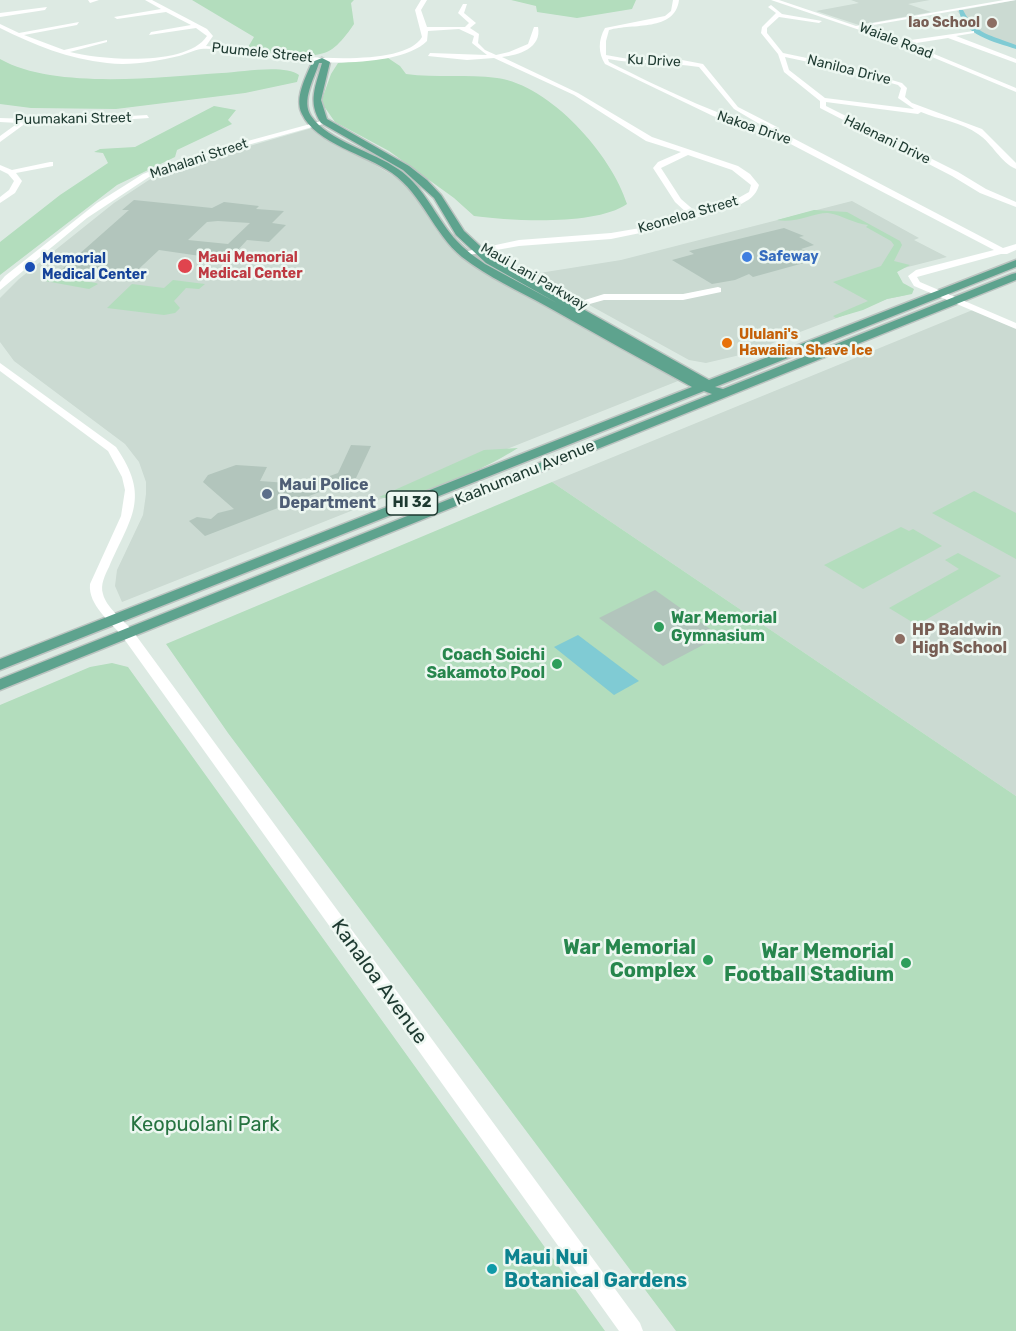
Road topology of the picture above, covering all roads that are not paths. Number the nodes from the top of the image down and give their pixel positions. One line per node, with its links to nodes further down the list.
1 (148, 0): 10 (street)
2 (424, 0): 19 (street)
3 (676, 0): 33 (street)
4 (1014, 0): 6 (street)
5 (773, 4): 12 (street); 17 (street, Waiale Road)
6 (989, 4): 9 (street); 17 (street)
7 (465, 5): 20 (street)
8 (45, 8): 11 (street)
9 (999, 8)
10 (165, 10): 13 (street); 16 (street)
11 (0, 15)
12 (779, 15): 17 (street); 30 (street)
13 (117, 17)
14 (77, 23): 22 (street)
15 (0, 26): 22 (street)
16 (197, 26): 23 (street); 27 (street)
17 (857, 26): 26 (street, Waiale Road)
18 (537, 28): 32 (street)
19 (424, 29): 20 (street); 35 (street)
20 (466, 29): 32 (street)
21 (972, 32): 24 (street)
22 (17, 34): 28 (street)
23 (151, 34)
24 (949, 36): 26 (street); 36 (street)
25 (105, 41): 28 (street)
26 (903, 43): 37 (street, Waiale Road)
27 (201, 47): 28 (street); 29 (street, Puumele Street)
28 (63, 52)
29 (242, 52): 34 (street); 35 (street, Puumele Street)
30 (781, 54): 38 (street, Halenani Drive); 39 (street, Naniloa Drive)
31 (430, 55): 32 (street)
32 (494, 56): 47 (street, Keoneloa Street)
33 (603, 56): 45 (street, Nakoa Drive); 45 (street, Ku Drive)
34 (228, 59)
35 (322, 60): 43 (main road); 44 (main road)
36 (1016, 61)
37 (1016, 90)
38 (823, 100): 39 (street); 53 (street, Halenani Drive)
39 (926, 113): 50 (street, Naniloa Drive)
40 (147, 117): 42 (street, Puumakani Street)
41 (0, 120): 42 (street, Puumakani Street)
42 (24, 121): 46 (street)
43 (325, 122): 44 (street, Mahalani Street); 56 (main road, Maui Lani Parkway)
44 (313, 124): 58 (main road, Maui Lani Parkway); 61 (street, Mahalani Street)
45 (784, 136): 57 (street, Nakoa Drive)
46 (0, 140)
47 (686, 153): 54 (street); 54 (street, Keoneloa Street)
48 (50, 164): 51 (street)
49 (0, 167): 51 (street)
50 (1016, 167)
51 (11, 172): 52 (street)
52 (0, 201)
53 (1016, 205)
54 (695, 215): 56 (street, Keoneloa Street)
55 (1016, 247): 57 (street)
56 (479, 251): 58 (street, Keoneloa Street); 65 (main road, Maui Lani Parkway)
57 (1004, 252): 63 (street)
58 (466, 254): 65 (main road, Maui Lani Parkway)
59 (1016, 263): 63 (main road, Kaahumanu Avenue / HI 32)
60 (1016, 276): 64 (main road, Kaahumanu Avenue / HI 32)
61 (0, 287)
62 (718, 290): 65 (street)
63 (939, 294): 64 (street); 67 (main road, Kaahumanu Avenue / HI 32)
64 (955, 300): 66 (street); 72 (main road, Kaahumanu Avenue / HI 32)
65 (566, 307): 68 (main road, Maui Lani Parkway); 69 (main road, Maui Lani Parkway)
66 (1016, 326)
67 (772, 361): 69 (main road); 71 (main road, Kaahumanu Avenue / HI 32)
68 (656, 362): 71 (main road, Maui Lani Parkway); 73 (main road)
69 (676, 364): 71 (main road, Maui Lani Parkway)
70 (0, 366): 74 (street)
71 (708, 387): 72 (main road, Maui Lani Parkway); 73 (main road, Kaahumanu Avenue / HI 32)
72 (724, 394): 74 (main road, Kaahumanu Avenue / HI 32)
73 (631, 416): 74 (main road, Kaahumanu Avenue / HI 32)
74 (121, 626): 75 (main road, Kaahumanu Avenue / HI 32); 76 (main road, Kaahumanu Avenue / HI 32); 77 (street, Kanaloa Avenue)
75 (0, 665)
76 (0, 685)
77 (632, 1331)

